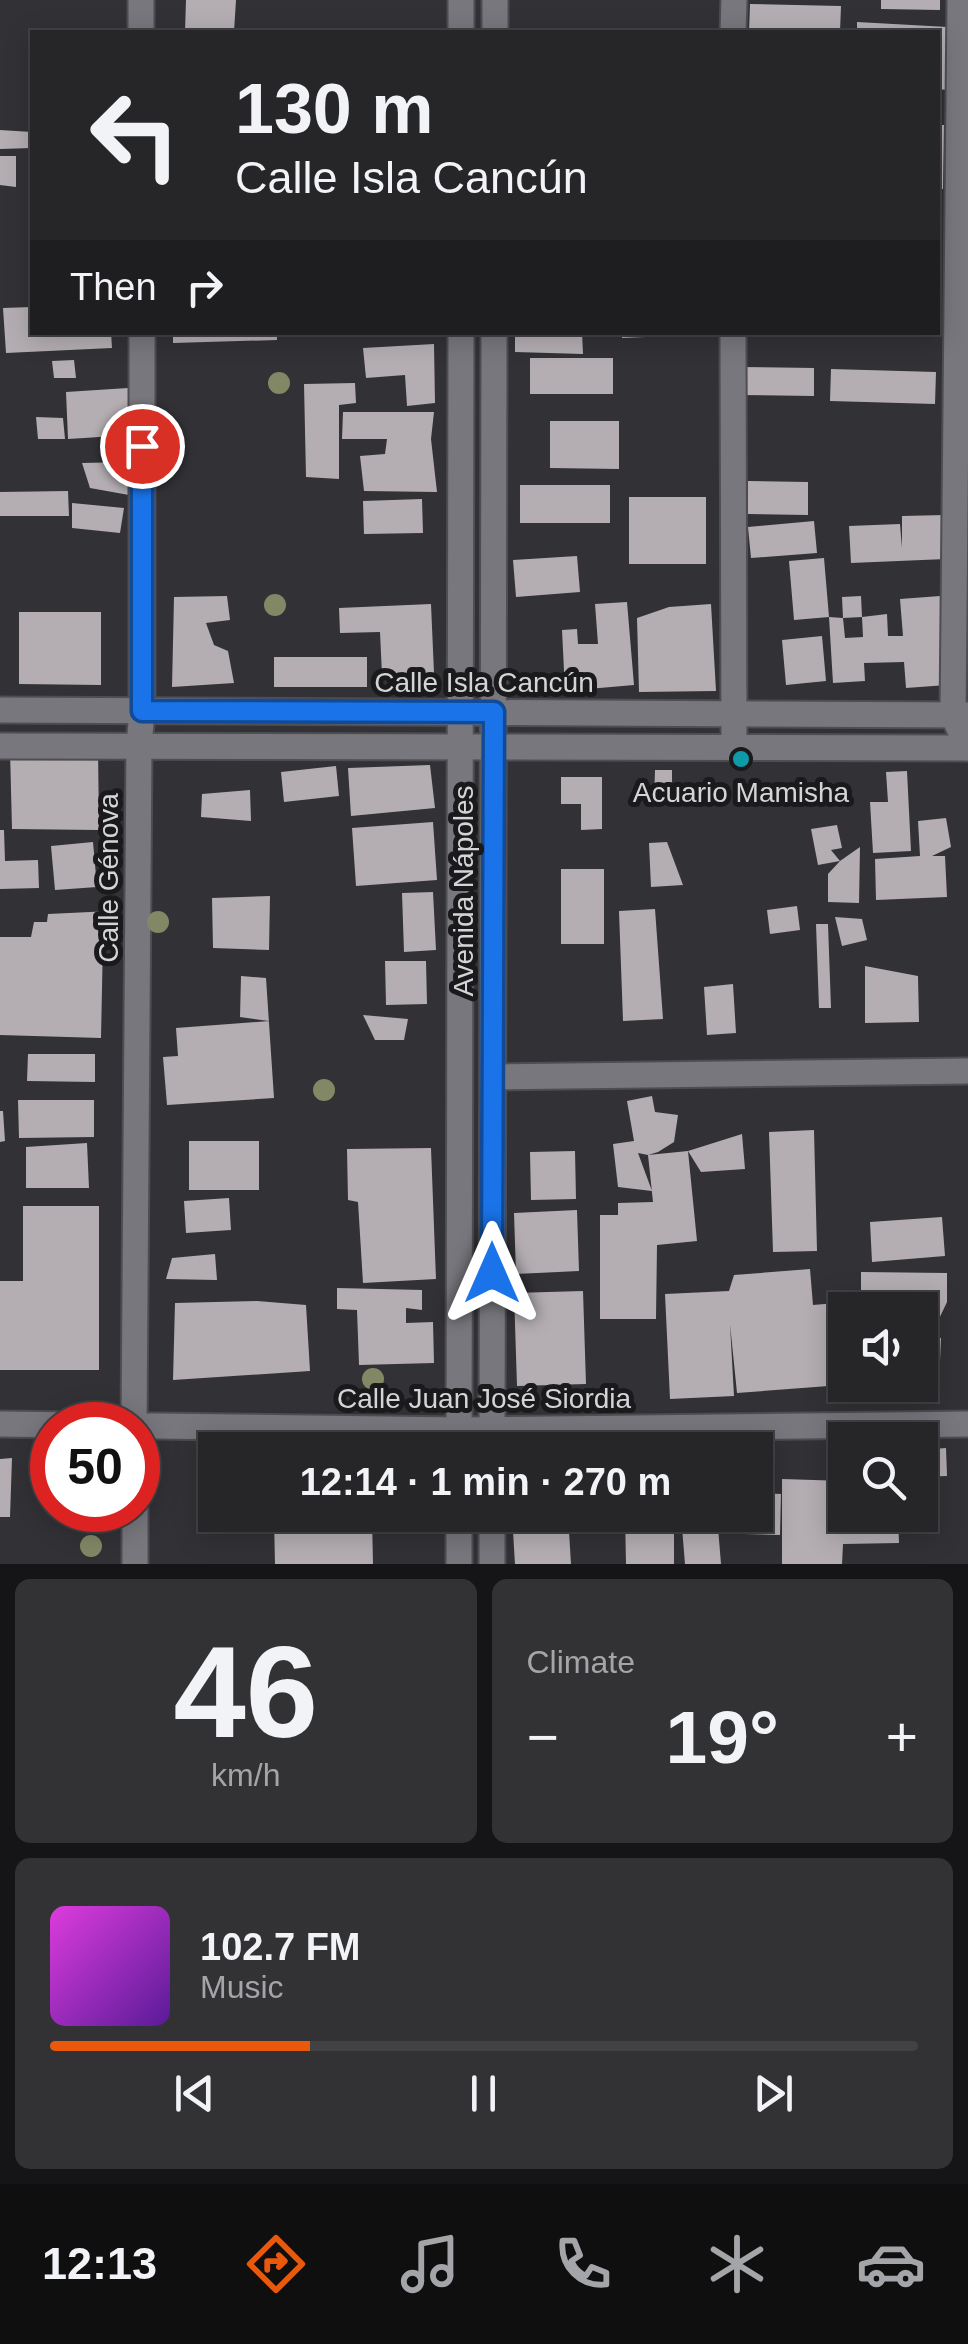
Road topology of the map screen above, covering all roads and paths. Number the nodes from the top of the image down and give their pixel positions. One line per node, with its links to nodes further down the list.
1 (142, 0): 6 (street)
2 (461, 0): 7 (street)
3 (495, 0): 8 (street)
4 (734, 0): 9 (street)
5 (960, 0): 19 (street)
6 (142, 30)
7 (461, 30)
8 (495, 30)
9 (734, 30)
10 (142, 335): 15 (street, Calle Génova)
11 (460, 335): 16 (street, Avenida Nápoles)
12 (494, 335): 17 (street, Avenida Nápoles)
13 (733, 335): 18 (street)
14 (0, 710): 15 (street, Calle Isla Cancún)
15 (142, 711): 16 (street, Calle Isla Cancún); 21 (street, Calle Génova)
16 (460, 712): 17 (street, Calle Isla Cancún); 22 (street, Avenida Nápoles)
17 (494, 712): 18 (street, Calle Isla Cancún); 23 (street, Avenida Nápoles)
18 (732, 714): 19 (street, Calle Isla Cancún); 24 (street)
19 (960, 715): 25 (street)
20 (0, 746): 21 (street)
21 (138, 746): 22 (street); 28 (street, Calle Génova)
22 (460, 746): 23 (street); 34 (street, Avenida Nápoles)
23 (494, 747): 24 (street); 27 (street, Avenida Nápoles)
24 (734, 747): 25 (street)
25 (968, 748)
26 (968, 1071): 27 (street)
27 (493, 1077): 35 (street, Avenida Nápoles)
28 (134, 1402)
29 (0, 1424): 30 (street, Calle Juan José Siordia)
30 (30, 1424)
31 (968, 1424): 36 (street, Calle Juan José Siordia)
32 (160, 1425): 33 (street, Calle Juan José Siordia)
33 (296, 1432)
34 (459, 1432)
35 (492, 1432)
36 (730, 1432)
37 (134, 1532): 40 (street)
38 (459, 1532): 41 (street)
39 (492, 1532): 42 (street)
40 (135, 1564)
41 (459, 1564)
42 (492, 1564)

